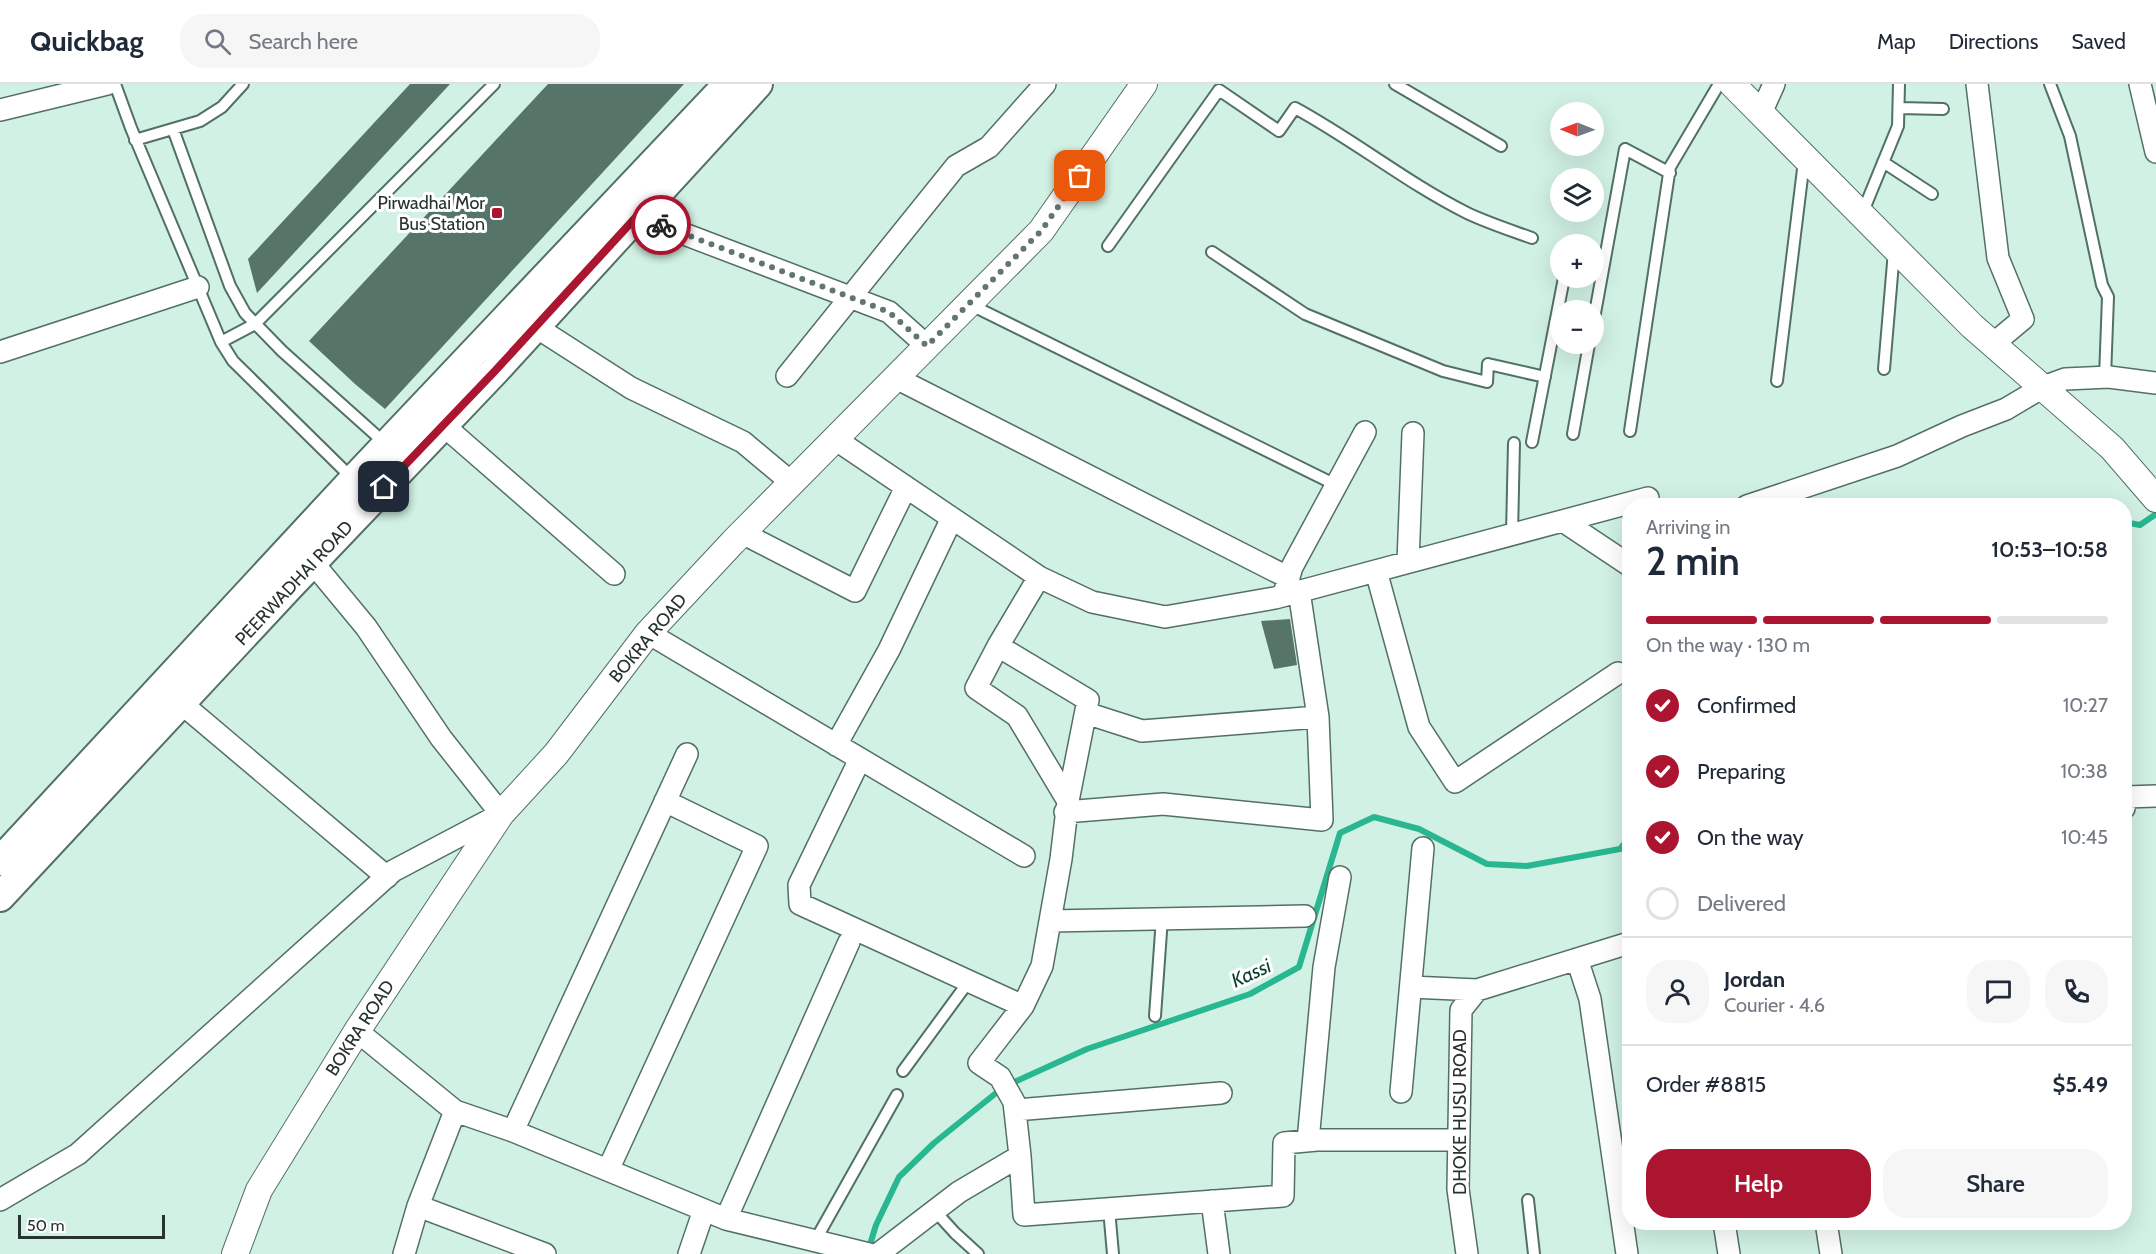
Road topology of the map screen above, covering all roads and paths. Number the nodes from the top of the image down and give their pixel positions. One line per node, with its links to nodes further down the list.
1 (107, 84): 20 (street)
2 (115, 84): 23 (lane)
3 (243, 84): 22 (lane)
4 (494, 84): 41 (lane)
5 (728, 84): 64 (main road)
6 (758, 84): 31 (main road, PEERWADHAI ROAD)
7 (1045, 84): 39 (street)
8 (1144, 84): 40 (street, BOKRA ROAD)
9 (1395, 84): 24 (lane)
10 (1719, 84): 28 (lane)
11 (1732, 84): 21 (street)
12 (1774, 84): 21 (street)
13 (1899, 84): 18 (lane)
14 (1977, 84): 44 (street)
15 (2050, 84): 51 (lane)
16 (2140, 84): 25 (street)
17 (1222, 87): 32 (lane); 34 (lane)
18 (1899, 108): 19 (lane); 27 (lane)
19 (1943, 109)
20 (0, 110)
21 (1761, 113): 26 (street)
22 (173, 129): 23 (lane); 41 (lane)
23 (135, 140): 37 (lane)
24 (1501, 146)
25 (2156, 152)
26 (1804, 157): 30 (street); 53 (lane)
27 (1883, 162): 29 (lane); 30 (lane)
28 (1670, 173): 33 (lane); 57 (lane)
29 (1932, 194)
30 (1862, 214): 35 (street)
31 (637, 216): 39 (street); 42 (main road, PEERWADHAI ROAD)
32 (1532, 238)
33 (1604, 243)
34 (1108, 246)
35 (1894, 247): 44 (street); 48 (lane)
36 (1212, 252): 50 (lane)
37 (198, 286): 43 (lane); 46 (street)
38 (1562, 288): 50 (lane)
39 (849, 297): 45 (street); 49 (street)
40 (969, 304): 45 (street, BOKRA ROAD); 66 (lane)
41 (255, 324): 43 (lane); 64 (lane)
42 (536, 327): 56 (main road, PEERWADHAI ROAD); 65 (street)
43 (221, 342): 68 (lane)
44 (1993, 344): 55 (street)
45 (927, 346): 52 (street, BOKRA ROAD)
46 (0, 352)
47 (1587, 354): 60 (lane)
48 (1884, 369)
49 (787, 376)
50 (1545, 377): 62 (lane)
51 (2105, 377): 54 (street); 55 (street)
52 (896, 378): 61 (street, BOKRA ROAD); 82 (street)
53 (1777, 381)
54 (2156, 383)
55 (2043, 387): 69 (street); 70 (street)
56 (443, 425): 64 (main road, PEERWADHAI ROAD); 80 (street)
57 (1630, 431)
58 (1365, 432): 66 (street)
59 (1413, 433): 78 (street)
60 (1573, 434)
61 (835, 439): 65 (street, BOKRA ROAD); 67 (street)
62 (1532, 442)
63 (1514, 443): 75 (lane)
64 (397, 455): 68 (main road, PEERWADHAI ROAD)
65 (792, 483): 74 (street, BOKRA ROAD)
66 (1336, 485): 82 (street)
67 (906, 487): 72 (street); 74 (street)
68 (363, 489): 77 (main road, PEERWADHAI ROAD); 99 (main road)
69 (1771, 498)
70 (2156, 499)
71 (1622, 505): 73 (street)
72 (952, 518): 81 (street); 89 (street)
73 (1563, 521): 75 (street); 76 (street)
74 (742, 533): 83 (street, BOKRA ROAD)
75 (1512, 534): 78 (street)
76 (1622, 560)
77 (313, 562): 86 (main road, PEERWADHAI ROAD); 96 (street)
78 (1408, 562): 79 (street)
79 (1376, 571): 82 (street); 85 (street)
80 (614, 574)
81 (1039, 577): 82 (street); 84 (street)
82 (1290, 588): 88 (street)
83 (648, 633): 89 (street); 96 (street, BOKRA ROAD)
84 (998, 646): 87 (street); 95 (street)
85 (1618, 673)
86 (181, 703): 100 (street); 102 (main road, PEERWADHAI ROAD)
87 (1086, 713): 88 (street); 95 (street)
88 (1318, 717): 95 (street)
89 (836, 745): 91 (street)
90 (687, 754): 94 (street)
91 (860, 759): 98 (street); 109 (street)
92 (2156, 796): 93 (street)
93 (2132, 797)
94 (665, 801): 121 (street); 125 (street)
95 (1066, 807): 105 (street)
96 (501, 814): 100 (street); 114 (street, BOKRA ROAD)
97 (1423, 848): 110 (street)
98 (1024, 856)
99 (0, 861)
100 (387, 877): 126 (street)
101 (1340, 877): 123 (street)
102 (0, 897)
103 (1305, 916): 104 (street)
104 (1162, 918): 105 (street); 113 (lane)
105 (1050, 921): 112 (street)
106 (849, 942): 133 (street)
107 (1622, 945): 108 (street)
108 (1577, 959): 111 (street); 134 (street)
109 (969, 981): 112 (street); 115 (lane)
110 (1411, 987): 111 (street); 116 (street)
111 (1477, 990): 122 (street, DHOKE HUSU ROAD)
112 (1023, 1005): 119 (street)
113 (1155, 1016)
114 (357, 1031): 120 (street); 140 (street, BOKRA ROAD)
115 (903, 1071)
116 (1401, 1092)
117 (1221, 1093): 119 (street)
118 (897, 1095): 138 (lane)
119 (1015, 1110): 124 (street)
120 (455, 1111): 121 (street); 129 (street)
121 (513, 1131): 125 (street)
122 (1458, 1140): 123 (street); 148 (street, DHOKE HUSU ROAD)
123 (1308, 1141): 128 (street)
124 (1020, 1156): 131 (street); 132 (street)
125 (608, 1170): 130 (street)
126 (0, 1200)
127 (1528, 1200): 149 (lane)
128 (1212, 1201): 131 (street); 147 (street)
129 (418, 1206): 141 (street); 142 (street)
130 (704, 1209): 133 (street); 143 (street)
131 (1109, 1209): 146 (lane)
132 (935, 1211): 139 (street); 145 (lane)
133 (726, 1219): 138 (street)
134 (1622, 1220)
135 (1624, 1230): 150 (street)
136 (1725, 1230): 151 (street)
137 (1827, 1230): 152 (street)
138 (815, 1241): 144 (street)
139 (891, 1250)
140 (235, 1254)
141 (404, 1254)
142 (545, 1254)
143 (688, 1254)
144 (869, 1254)
145 (978, 1254)
146 (1113, 1254)
147 (1219, 1254)
148 (1467, 1254)
149 (1534, 1254)
150 (1627, 1254)
151 (1729, 1254)
152 (1831, 1254)

